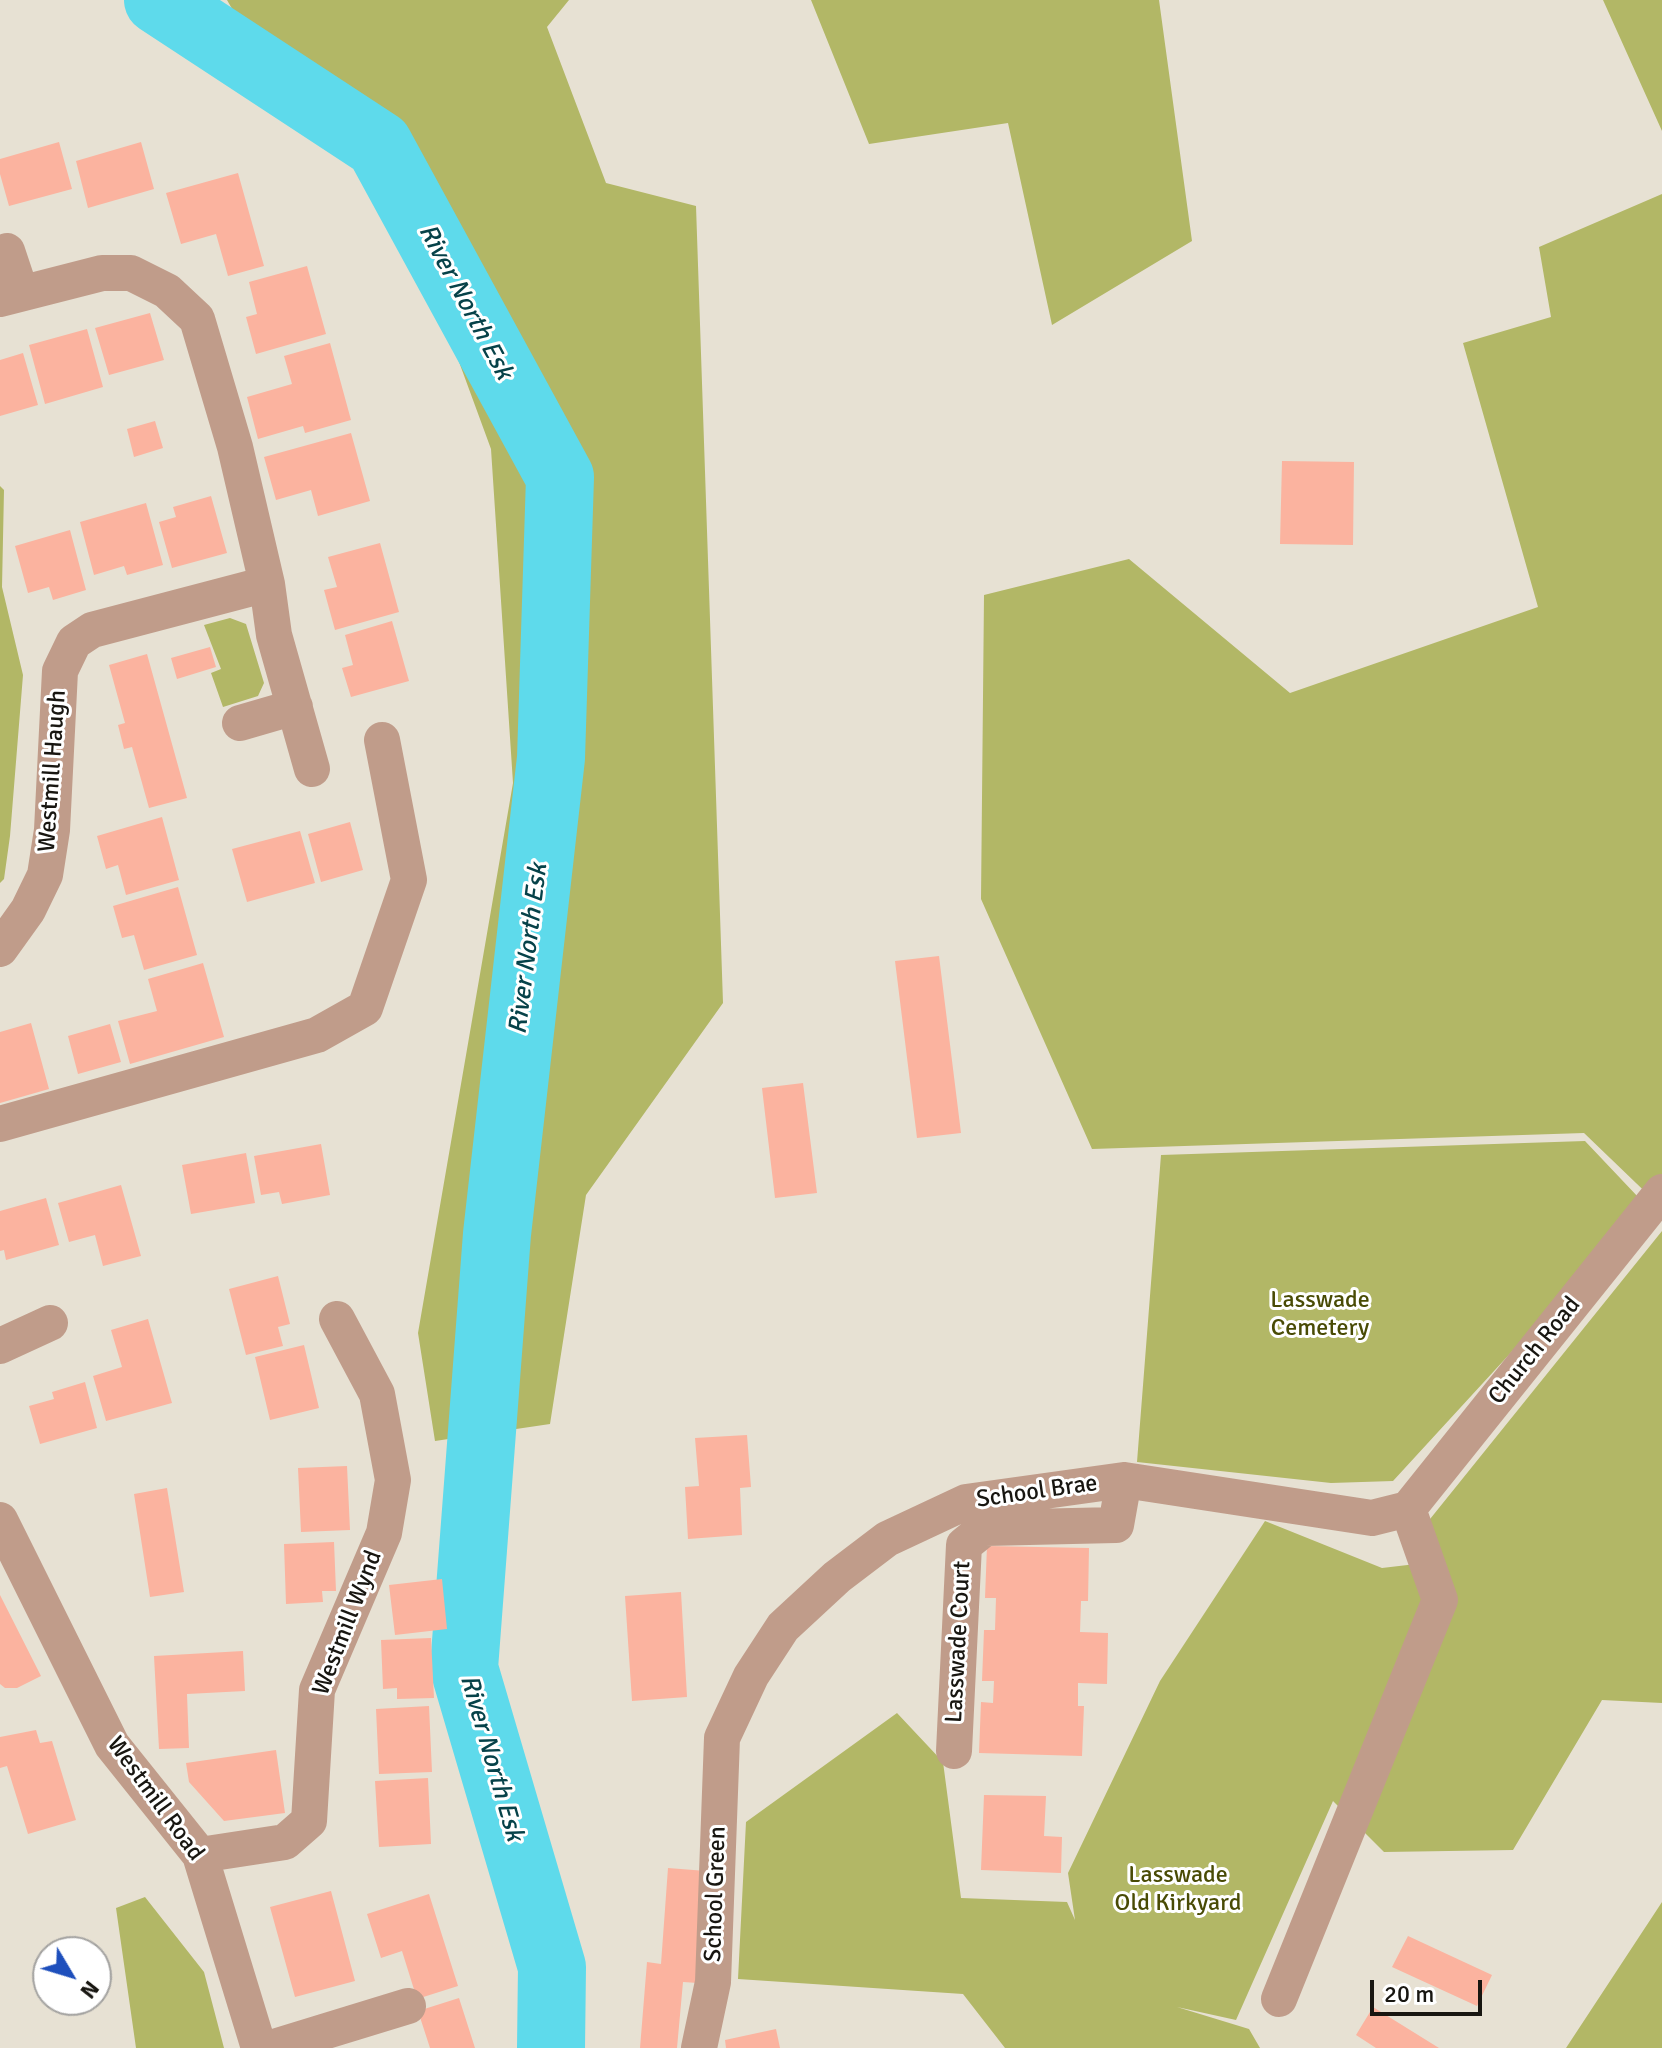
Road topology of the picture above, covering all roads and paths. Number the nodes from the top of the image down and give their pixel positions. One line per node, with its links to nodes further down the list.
1 (7, 251): 2 (street)
2 (10, 296): 3 (street)
3 (267, 584): 4 (street); 8 (street, Westmill Haugh)
4 (295, 707): 5 (street); 7 (street)
5 (240, 723)
6 (382, 740): 9 (street)
7 (312, 769)
8 (0, 949)
9 (0, 1124)
10 (1662, 1192): 15 (street, Church Road)
11 (337, 1319): 19 (street, Westmill Wynd)
12 (50, 1323): 13 (street)
13 (0, 1346)
14 (1124, 1480): 15 (street, School Brae); 17 (street, School Brae); 18 (street, Lasswade Court)
15 (1408, 1509): 20 (street)
16 (0, 1520): 19 (street, Westmill Road)
17 (722, 1738): 24 (street, School Green)
18 (954, 1751)
19 (200, 1855): 22 (street, Westmill Road)
20 (1279, 1999)
21 (408, 2006): 23 (street)
22 (259, 2048)
23 (271, 2048)
24 (699, 2048)

